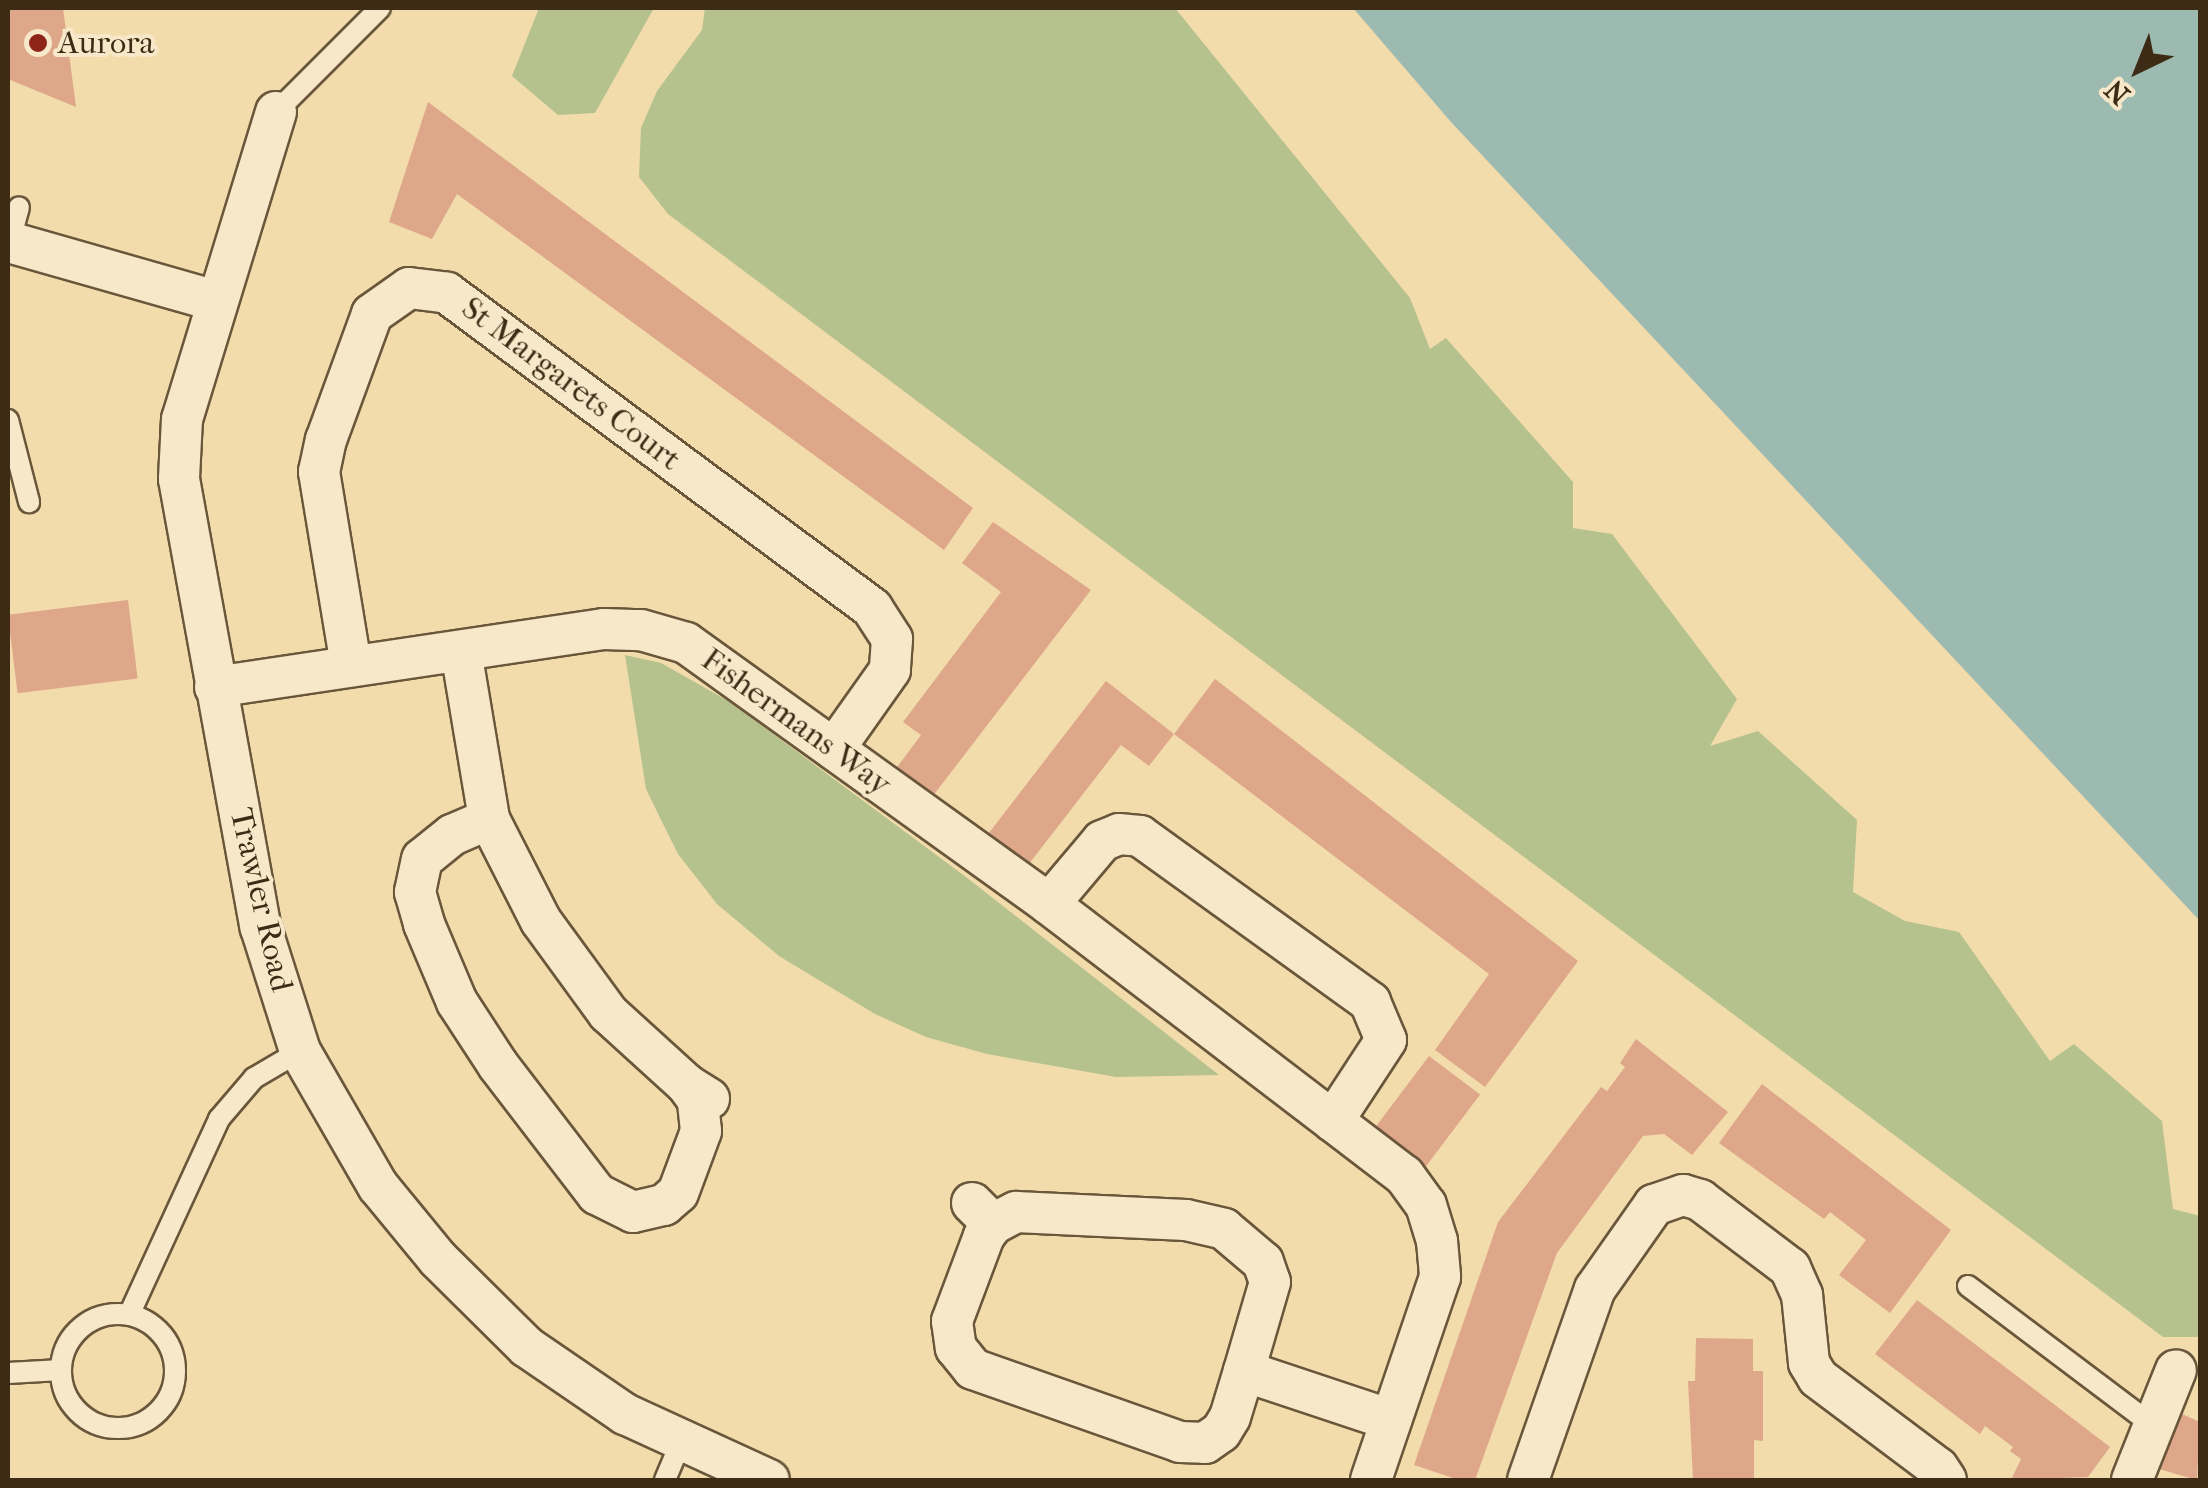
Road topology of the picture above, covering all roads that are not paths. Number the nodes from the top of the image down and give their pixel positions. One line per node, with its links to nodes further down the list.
1 (380, 8): 2 (lane)
2 (276, 112): 4 (street, Trawler Road)
3 (12, 233): 4 (street)
4 (216, 301): 9 (street, Trawler Road)
5 (8, 420): 6 (lane)
6 (29, 502)
7 (461, 651): 8 (street, Fishermans Way); 10 (street, Fishermans Way); 11 (street)
8 (351, 665): 9 (street, Fishermans Way); 10 (street, St Margarets Court)
9 (215, 688): 13 (street, Trawler Road)
10 (834, 749): 12 (street, Fishermans Way)
11 (489, 820): 11 (street)
12 (1048, 904): 14 (street, Fishermans Way); 14 (street)
13 (300, 1051): 16 (lane); 23 (street, Trawler Road)
14 (1334, 1121): 21 (street, Fishermans Way)
15 (1968, 1286): 22 (lane)
16 (129, 1315): 17 (lane); 17 (lane)
17 (60, 1370): 20 (lane)
18 (2176, 1370): 22 (street)
19 (1244, 1371): 19 (street); 21 (street)
20 (8, 1373)
21 (1391, 1420): 26 (street, Fishermans Way)
22 (2154, 1426): 29 (street)
23 (681, 1442): 24 (lane); 25 (street, Trawler Road)
24 (665, 1480)
25 (769, 1480)
26 (1370, 1480)
27 (1528, 1480): 28 (street)
28 (1946, 1480)
29 (2132, 1480)

